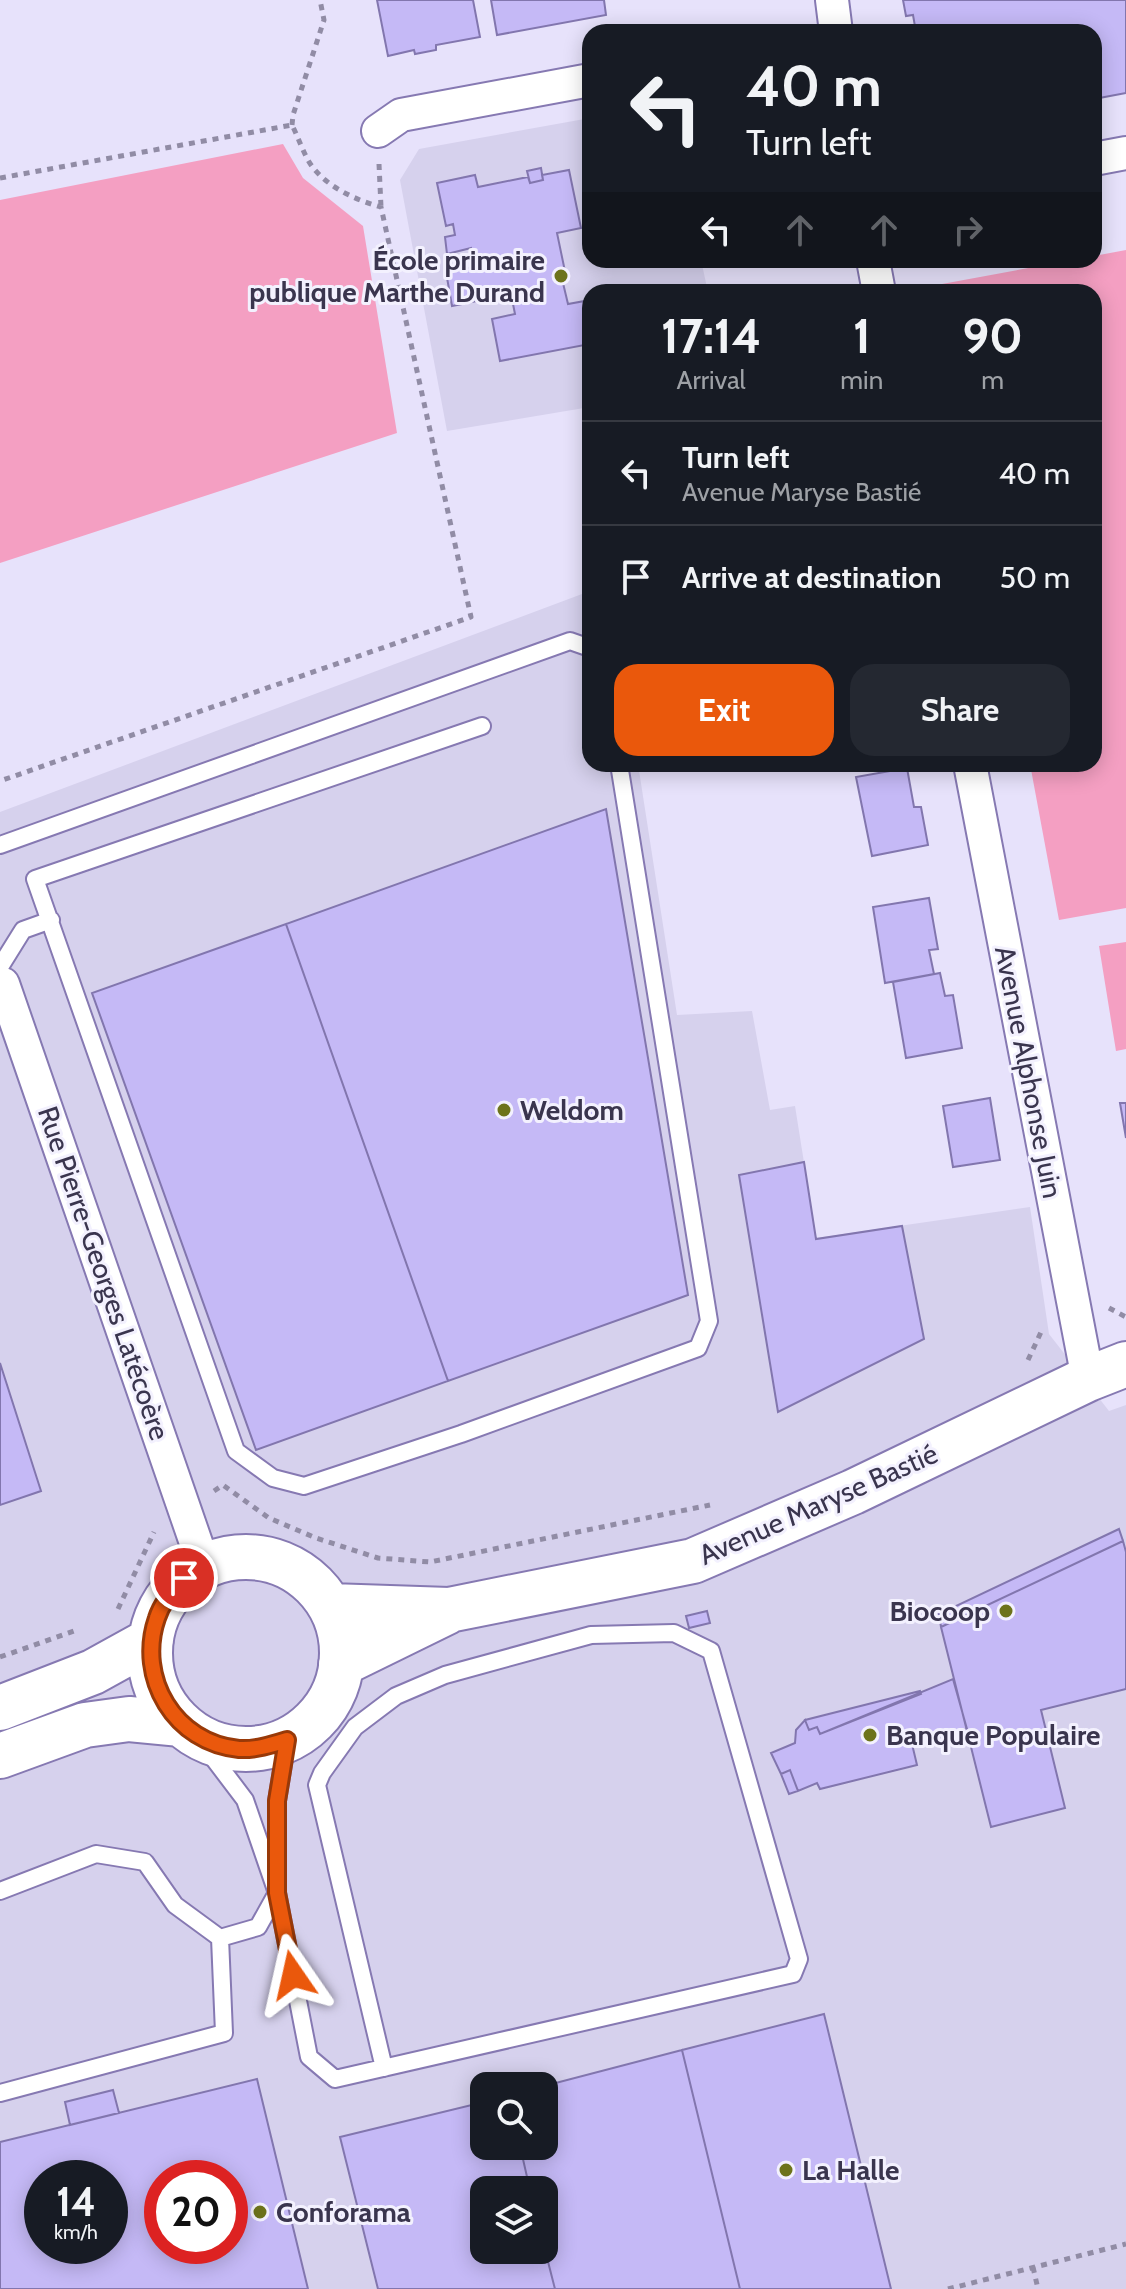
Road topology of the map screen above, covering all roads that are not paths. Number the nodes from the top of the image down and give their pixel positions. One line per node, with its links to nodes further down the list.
1 (832, 0): 2 (street)
2 (835, 24)
3 (582, 81): 4 (street)
4 (378, 131)
5 (1126, 153): 6 (street)
6 (1102, 158)
7 (582, 645): 11 (lane)
8 (482, 726): 12 (lane)
9 (620, 772): 12 (lane)
10 (972, 772): 15 (street, Avenue Alphonse Juin)
11 (0, 845)
12 (51, 920): 13 (lane)
13 (0, 967)
14 (0, 983): 16 (street, Rue Pierre-Georges Latécoère)
15 (1107, 1372): 18 (street, Avenue Maryse Bastié)
16 (204, 1566): 17 (street); 19 (street)
17 (330, 1606): 18 (street, Avenue Maryse Bastié); 20 (street)
18 (449, 1610): 20 (street, Avenue Maryse Bastié)
19 (151, 1640): 21 (street); 22 (street)
20 (341, 1664): 23 (street)
21 (0, 1708)
22 (188, 1729): 23 (street); 24 (street); 26 (lane)
23 (287, 1740): 26 (lane)
24 (0, 1756)
25 (0, 1891): 27 (lane)
26 (277, 1893): 27 (lane); 28 (lane)
27 (220, 1938): 29 (lane)
28 (384, 2068): 28 (lane)
29 (0, 2093)

